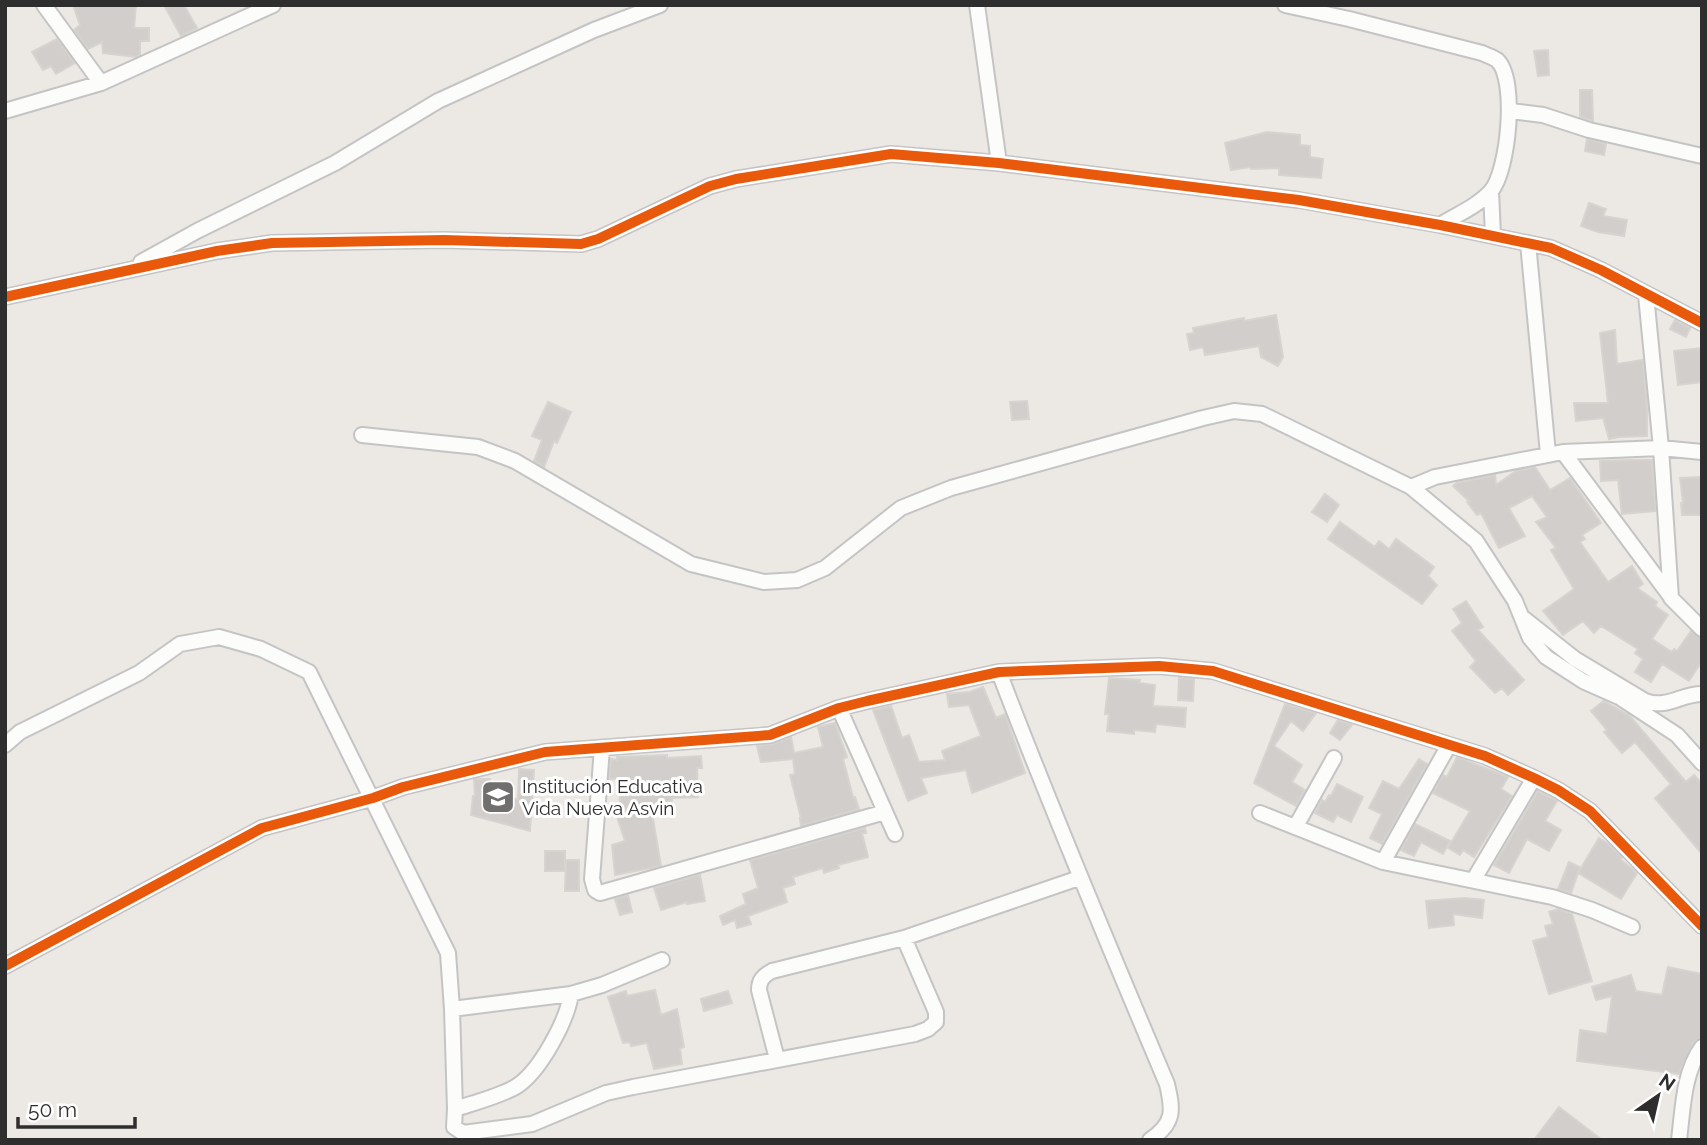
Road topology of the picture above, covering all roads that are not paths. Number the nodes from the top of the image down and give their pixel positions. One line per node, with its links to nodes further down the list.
1 (273, 5): 6 (street)
2 (660, 5): 15 (street)
3 (977, 5): 10 (street)
4 (1285, 5): 8 (street)
5 (50, 7): 6 (street)
6 (101, 83): 7 (street)
7 (5, 111)
8 (1511, 111): 9 (street); 11 (street)
9 (1702, 156)
10 (999, 163): 12 (street); 15 (street)
11 (1491, 191): 12 (street); 13 (street)
12 (1440, 225): 13 (street)
13 (1493, 236): 14 (street)
14 (1528, 243): 16 (street); 23 (street)
15 (127, 270): 17 (street)
16 (1646, 295): 18 (street); 20 (street)
17 (5, 297)
18 (1702, 323)
19 (362, 435): 24 (street)
20 (1661, 448): 21 (street); 22 (street); 25 (street)
21 (1563, 452): 23 (street); 25 (street)
22 (1702, 452)
23 (1548, 454): 24 (street)
24 (1411, 487): 26 (street)
25 (1671, 598): 27 (street)
26 (1522, 617): 29 (street); 35 (street)
27 (1702, 629)
28 (999, 673): 30 (street); 32 (street); 43 (street)
29 (1702, 694)
30 (839, 708): 33 (street); 38 (street)
31 (5, 745): 37 (street)
32 (1449, 745): 36 (street); 42 (street)
33 (602, 748): 37 (street); 38 (street)
34 (1334, 758): 40 (street)
35 (1702, 763)
36 (1534, 778): 44 (street); 45 (street)
37 (373, 798): 49 (street); 51 (street)
38 (885, 812): 41 (street)
39 (1260, 813): 40 (street)
40 (1296, 826): 42 (street)
41 (895, 834)
42 (1383, 862): 44 (street)
43 (1079, 878): 47 (street); 55 (street)
44 (1474, 879): 46 (street)
45 (1702, 926)
46 (1632, 927)
47 (904, 938): 53 (street); 53 (street)
48 (662, 960): 50 (street)
49 (5, 966)
50 (572, 994): 51 (street); 54 (street)
51 (452, 1009): 54 (street)
52 (1702, 1047): 56 (street)
53 (777, 1059): 54 (street)
54 (455, 1109)
55 (1150, 1140)
56 (1679, 1140)

